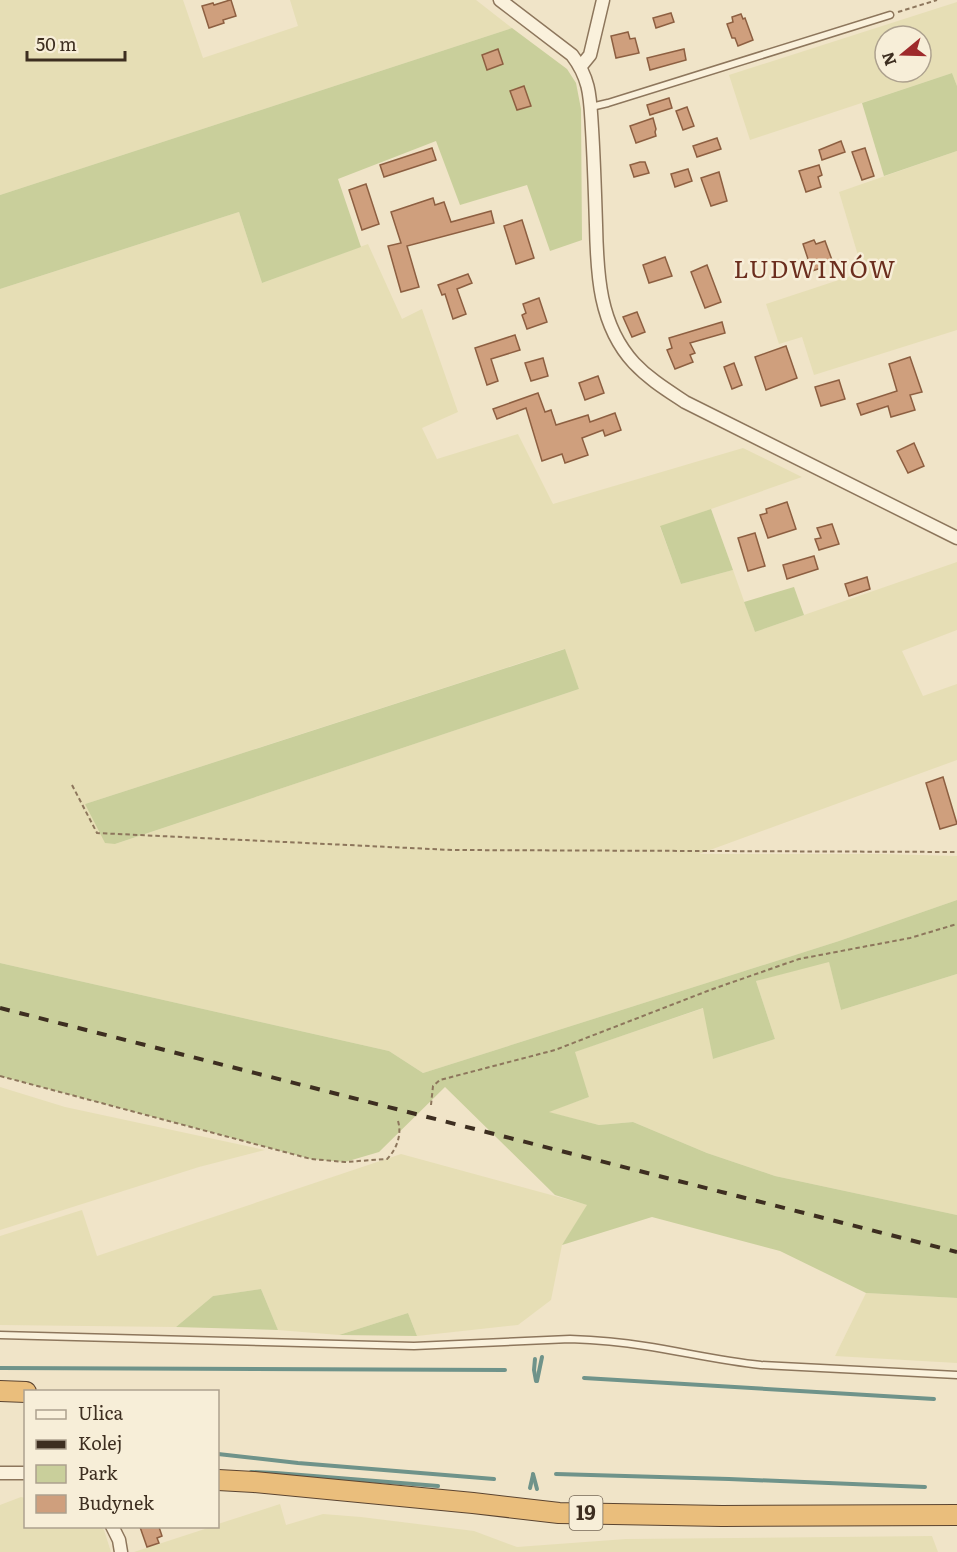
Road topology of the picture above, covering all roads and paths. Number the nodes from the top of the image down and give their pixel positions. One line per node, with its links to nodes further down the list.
1 (500, 0): 5 (street)
2 (603, 0): 5 (street)
3 (937, 0): 4 (path)
4 (890, 15): 6 (lane)
5 (581, 66): 6 (street)
6 (590, 107): 7 (street)
7 (957, 538)
8 (72, 785): 9 (path)
9 (957, 852)
10 (957, 924): 12 (path)
11 (0, 1076): 13 (path)
12 (431, 1105)
13 (398, 1120)
14 (0, 1335): 15 (lane)
15 (957, 1375)
16 (0, 1391): 17 (highway)
17 (24, 1392)
18 (0, 1473): 19 (street)
19 (24, 1473)
20 (219, 1480): 21 (highway, 19)
21 (957, 1515)
22 (113, 1528): 23 (street)
23 (121, 1552)

